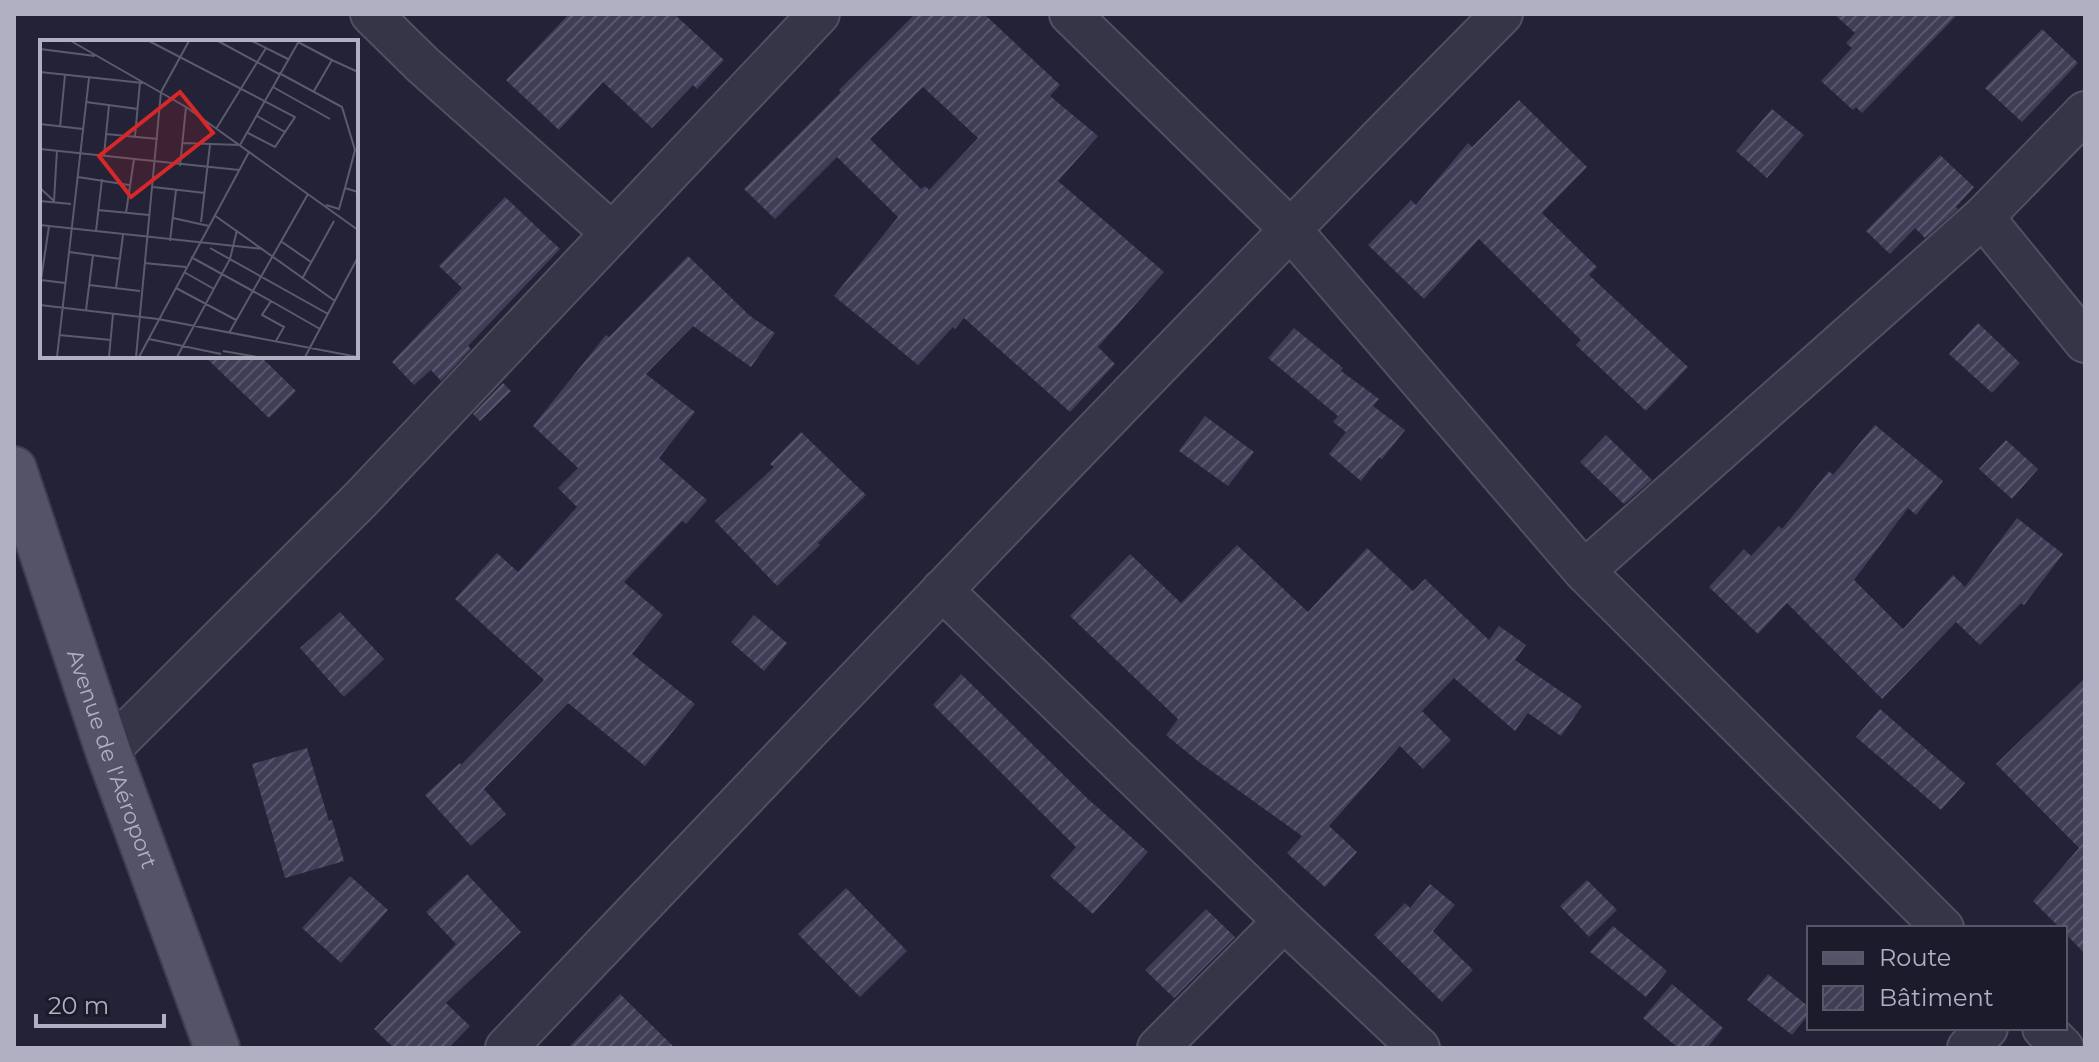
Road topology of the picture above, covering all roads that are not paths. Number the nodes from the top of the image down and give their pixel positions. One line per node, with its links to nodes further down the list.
1 (371, 14): 8 (street)
2 (819, 14): 8 (street)
3 (1070, 14): 7 (street)
4 (1502, 14): 7 (street)
5 (2085, 112): 6 (street)
6 (1983, 217): 9 (street); 11 (street)
7 (1290, 229): 11 (street); 12 (street)
8 (612, 233): 13 (street)
9 (2085, 342)
10 (14, 469): 13 (main road, Avenue de l'Aéroport)
11 (1584, 571): 15 (street)
12 (942, 590): 14 (street); 19 (street)
13 (108, 751): 18 (main road, Avenue de l'Aéroport)
14 (1284, 921): 20 (street); 21 (street)
15 (1941, 926)
16 (1985, 1030): 22 (street)
17 (2045, 1030): 23 (street)
18 (217, 1048)
19 (506, 1048)
20 (1158, 1048)
21 (1419, 1048)
22 (1968, 1048)
23 (2063, 1048)

